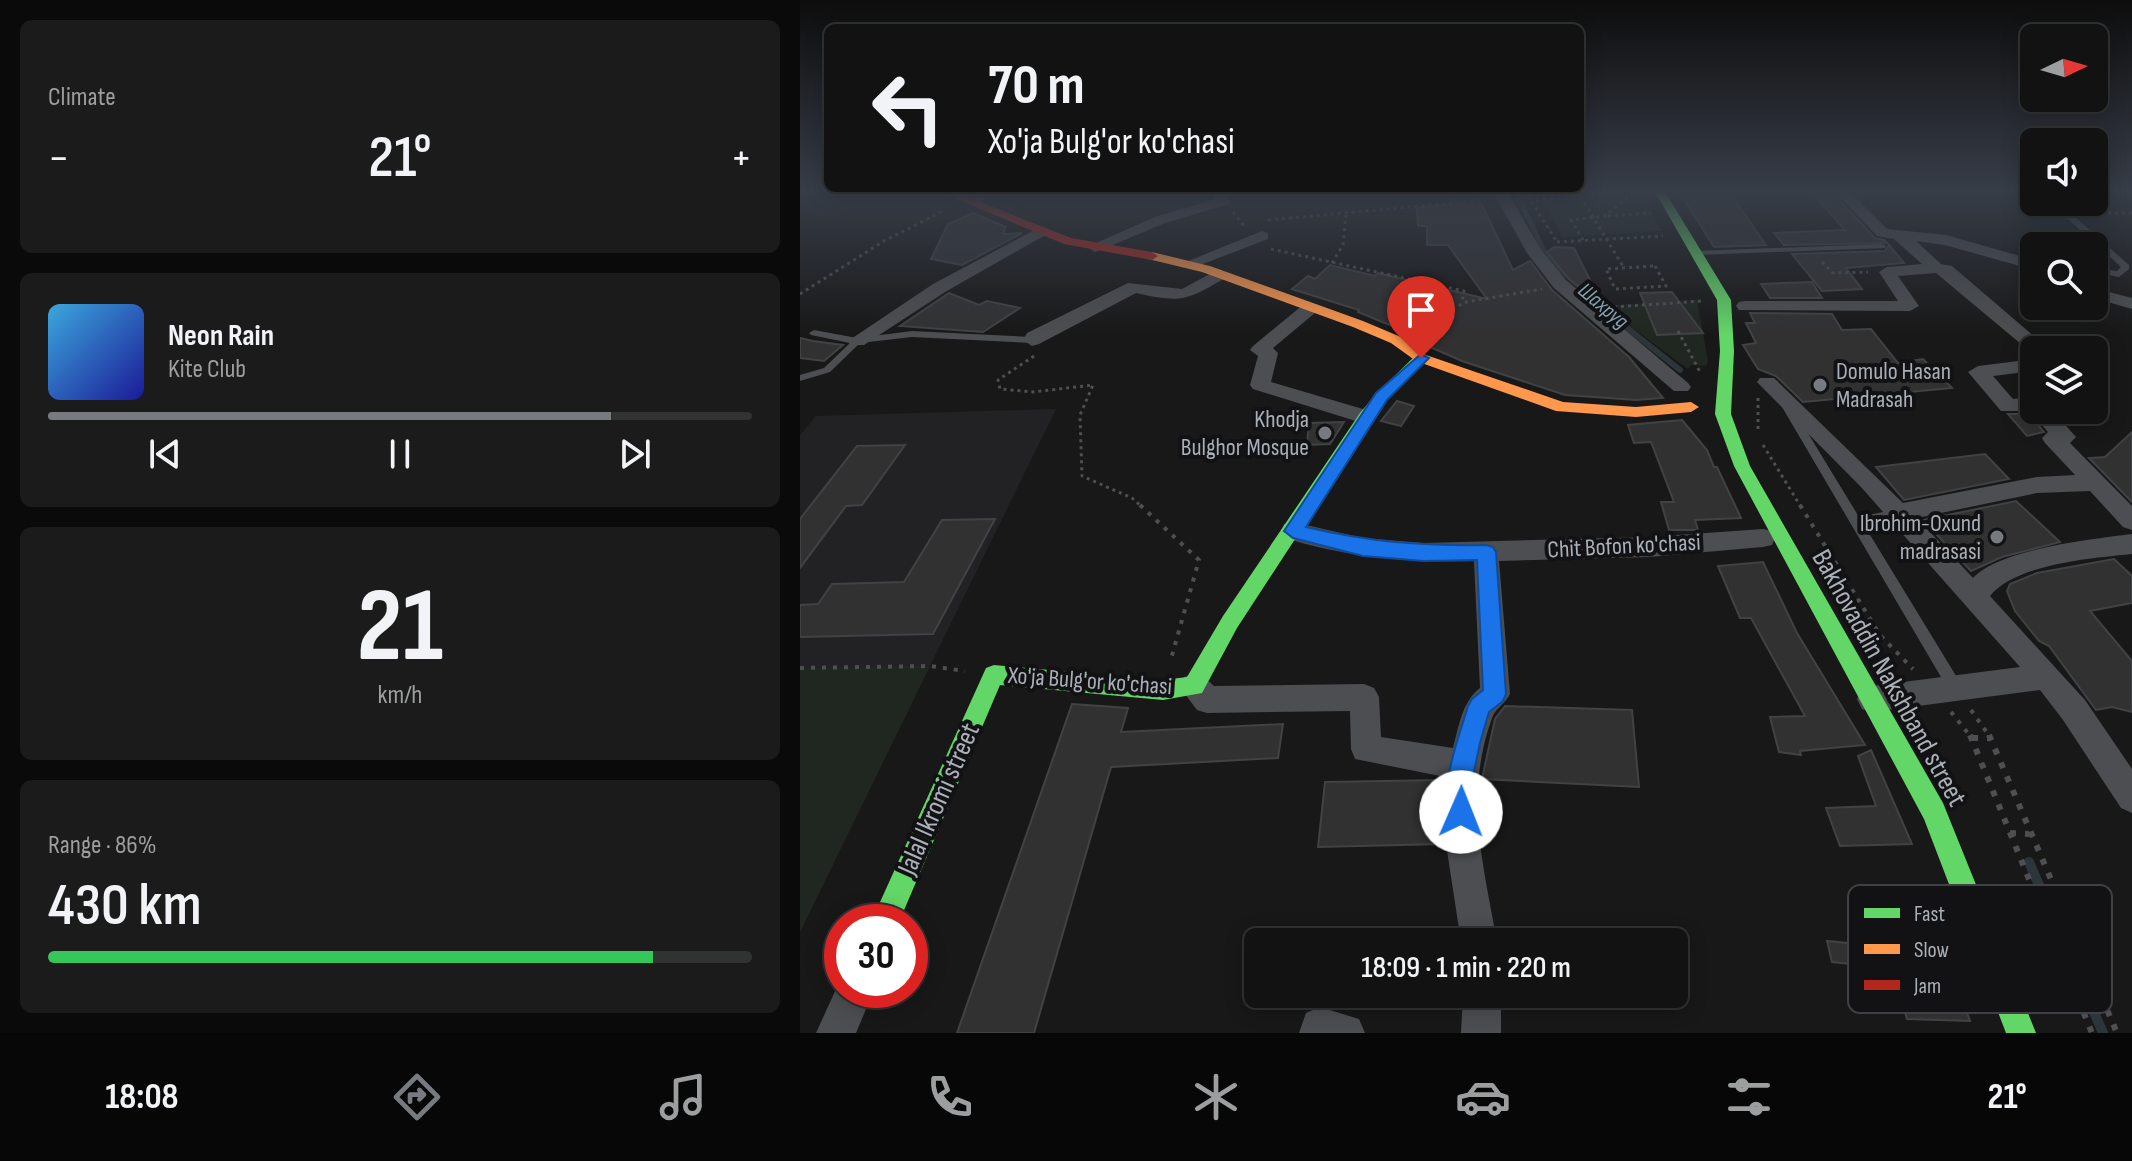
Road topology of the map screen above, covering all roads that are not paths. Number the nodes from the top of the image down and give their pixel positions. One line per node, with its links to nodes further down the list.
1 (1029, 238): 26 (street)
2 (1066, 238): 11 (street)
3 (1116, 238): 11 (street)
4 (1238, 238): 14 (street)
5 (1526, 238): 30 (street)
6 (1687, 238): 12 (street, Bakhovaddin Nakshband street)
7 (1903, 238): 15 (street)
8 (1924, 238): 13 (street)
9 (2095, 238): 16 (lane)
10 (1882, 246): 12 (lane)
11 (1095, 247): 14 (street)
12 (1695, 253): 49 (street, Bakhovaddin Nakshband street)
13 (2020, 260)
14 (1189, 264): 18 (street)
15 (1936, 268): 21 (street); 24 (street)
16 (2128, 270): 17 (lane)
17 (2108, 272)
18 (1219, 274): 22 (street); 25 (street)
19 (2108, 297): 20 (street)
20 (2132, 304)
21 (1745, 306)
22 (1310, 308): 27 (street); 34 (street)
23 (814, 333): 26 (lane)
24 (2024, 336)
25 (1032, 340): 26 (lane)
26 (857, 341): 29 (lane)
27 (1421, 358): 33 (street); 34 (street, Xo'ja Bulg'or ko'chasi)
28 (2020, 367): 32 (street)
29 (800, 378)
30 (1681, 387)
31 (1773, 388): 37 (street); 39 (lane)
32 (2020, 405)
33 (1691, 407)
34 (1366, 417): 40 (street, Xo'ja Bulg'or ko'chasi)
35 (2053, 424): 36 (street)
36 (2093, 483): 37 (street); 38 (street)
37 (1898, 513): 39 (lane); 44 (street)
38 (2132, 521)
39 (1856, 522): 48 (lane)
40 (1293, 531): 43 (street); 47 (street, Xo'ja Bulg'or ko'chasi)
41 (1763, 538): 43 (street, Chit Bofon ko'chasi)
42 (2132, 544): 44 (street)
43 (1486, 552): 50 (street)
44 (1974, 596): 46 (street)
45 (994, 675): 47 (street, Xo'ja Bulg'or ko'chasi); 53 (street, Jalal Ikromi street)
46 (2046, 676): 48 (street); 51 (street)
47 (1194, 686): 50 (street)
48 (1956, 689): 49 (street)
49 (1872, 699): 52 (street, Bakhovaddin Nakshband street)
50 (1464, 765): 54 (street)
51 (2132, 797)
52 (1964, 885)
53 (893, 904)
54 (1477, 928)
55 (847, 1008): 58 (street)
56 (1482, 1008): 61 (street)
57 (2014, 1013): 62 (street, Bakhovaddin Nakshband street)
58 (836, 1033)
59 (1319, 1033): 60 (street)
60 (1345, 1033)
61 (1481, 1033)
62 (2021, 1033)

